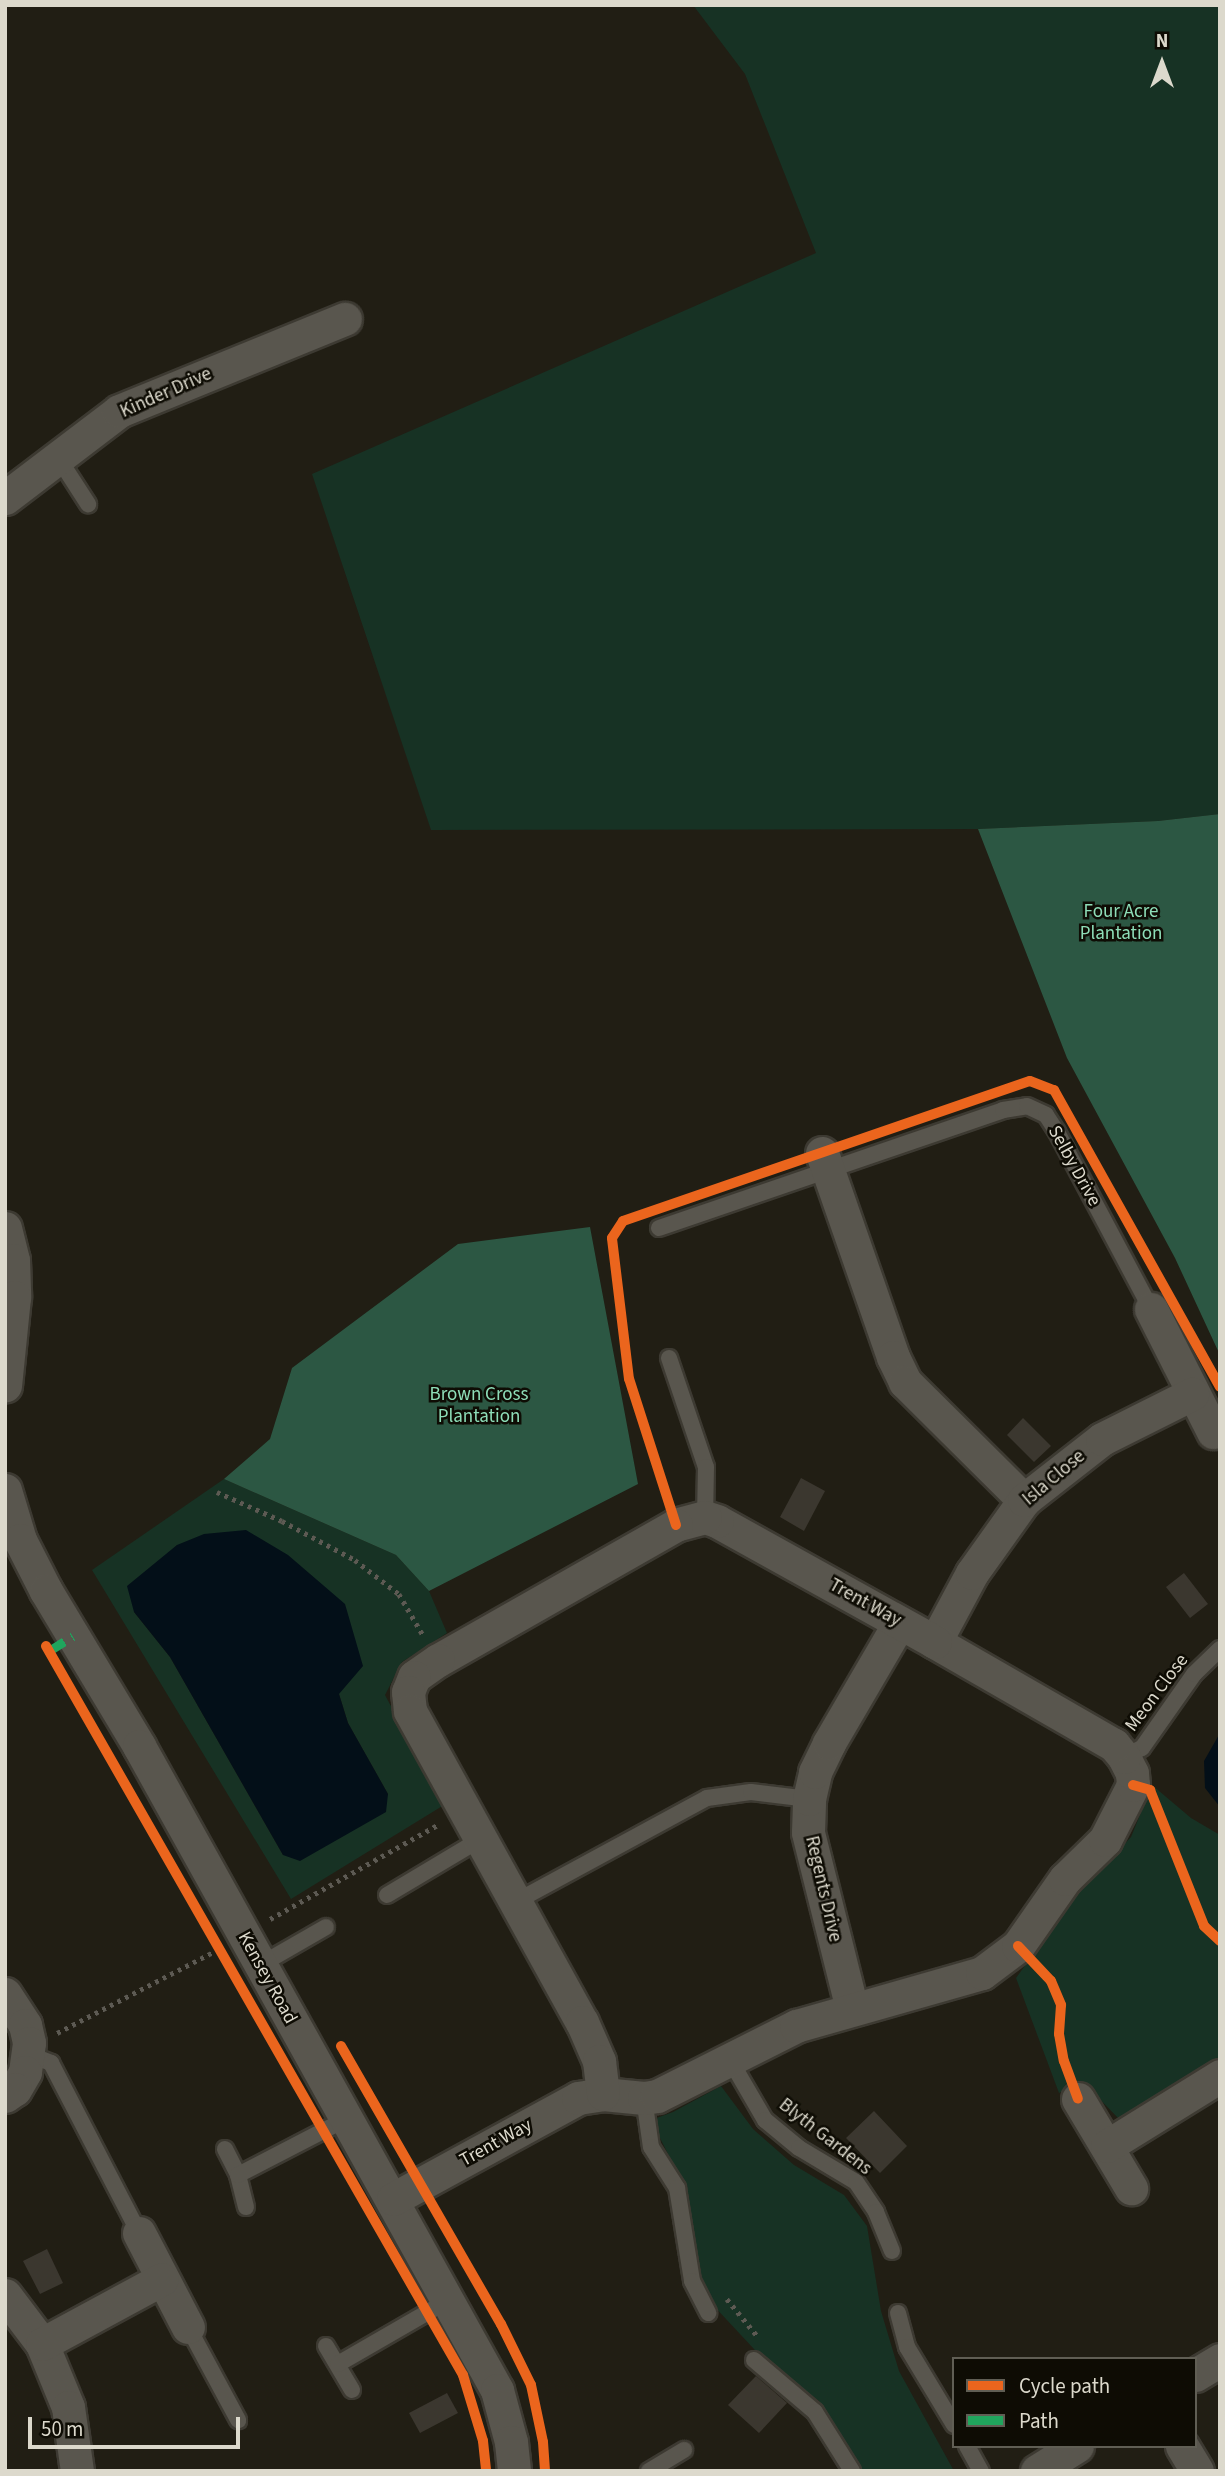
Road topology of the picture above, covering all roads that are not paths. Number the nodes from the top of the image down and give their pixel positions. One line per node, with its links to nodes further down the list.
1 (345, 319): 2 (street, Kinder Drive)
2 (59, 459): 3 (street, Kinder Drive); 4 (lane)
3 (5, 498)
4 (88, 504)
5 (825, 1161): 7 (lane, Selby Drive); 8 (lane, Selby Drive); 14 (street)
6 (5, 1228): 10 (street)
7 (659, 1228)
8 (1151, 1309): 11 (street)
9 (668, 1358): 15 (lane)
10 (5, 1387)
11 (1192, 1394): 12 (street); 14 (street, Isla Close)
12 (1216, 1439)
13 (6, 1497): 25 (street, Kensey Road)
14 (1024, 1500): 17 (street, Isla Close)
15 (705, 1517): 16 (street, Trent Way); 21 (street)
16 (900, 1623): 17 (street, Trent Way); 20 (street, Regents Drive)
17 (935, 1642): 19 (street, Trent Way)
18 (1220, 1649): 19 (lane, Meon Close)
19 (1124, 1757): 27 (street, Trent Way)
20 (809, 1799): 23 (lane); 27 (street, Regents Drive)
21 (481, 1839): 22 (lane); 23 (street)
22 (387, 1895)
23 (517, 1901): 31 (street)
24 (327, 1927): 25 (lane)
25 (260, 1965): 35 (street, Kensey Road)
26 (5, 1994): 28 (street)
27 (852, 2009): 29 (street, Trent Way)
28 (28, 2054): 32 (street); 42 (lane)
29 (729, 2058): 33 (street, Trent Way); 43 (lane, Blyth Gardens)
30 (1220, 2077): 36 (street)
31 (603, 2094): 33 (street, Trent Way); 40 (street, Trent Way)
32 (5, 2096)
33 (644, 2098): 47 (lane)
34 (1078, 2099): 36 (street)
35 (346, 2119): 38 (lane); 40 (street, Kensey Road)
36 (1107, 2146): 39 (street)
37 (225, 2149): 38 (lane)
38 (238, 2175): 41 (lane)
39 (1131, 2188)
40 (393, 2200): 46 (street, Kensey Road)
41 (246, 2207)
42 (139, 2233): 44 (street)
43 (892, 2251)
44 (162, 2279): 49 (street); 50 (street)
45 (5, 2295): 50 (street)
46 (449, 2300): 54 (lane); 64 (street, Kensey Road)
47 (708, 2313)
48 (898, 2313): 58 (lane)
49 (188, 2327): 57 (lane)
50 (42, 2344): 63 (street)
51 (327, 2346): 54 (lane)
52 (754, 2360): 66 (lane)
53 (1220, 2360): 55 (street)
54 (338, 2364): 56 (lane)
55 (1197, 2374)
56 (352, 2389)
57 (238, 2420)
58 (952, 2422)
59 (968, 2448): 67 (lane)
60 (1074, 2448): 68 (street)
61 (1183, 2448): 69 (street)
62 (684, 2451): 65 (lane)
63 (77, 2471)
64 (514, 2471)
65 (649, 2471)
66 (852, 2471)
67 (981, 2471)
68 (1037, 2471)
69 (1198, 2471)

